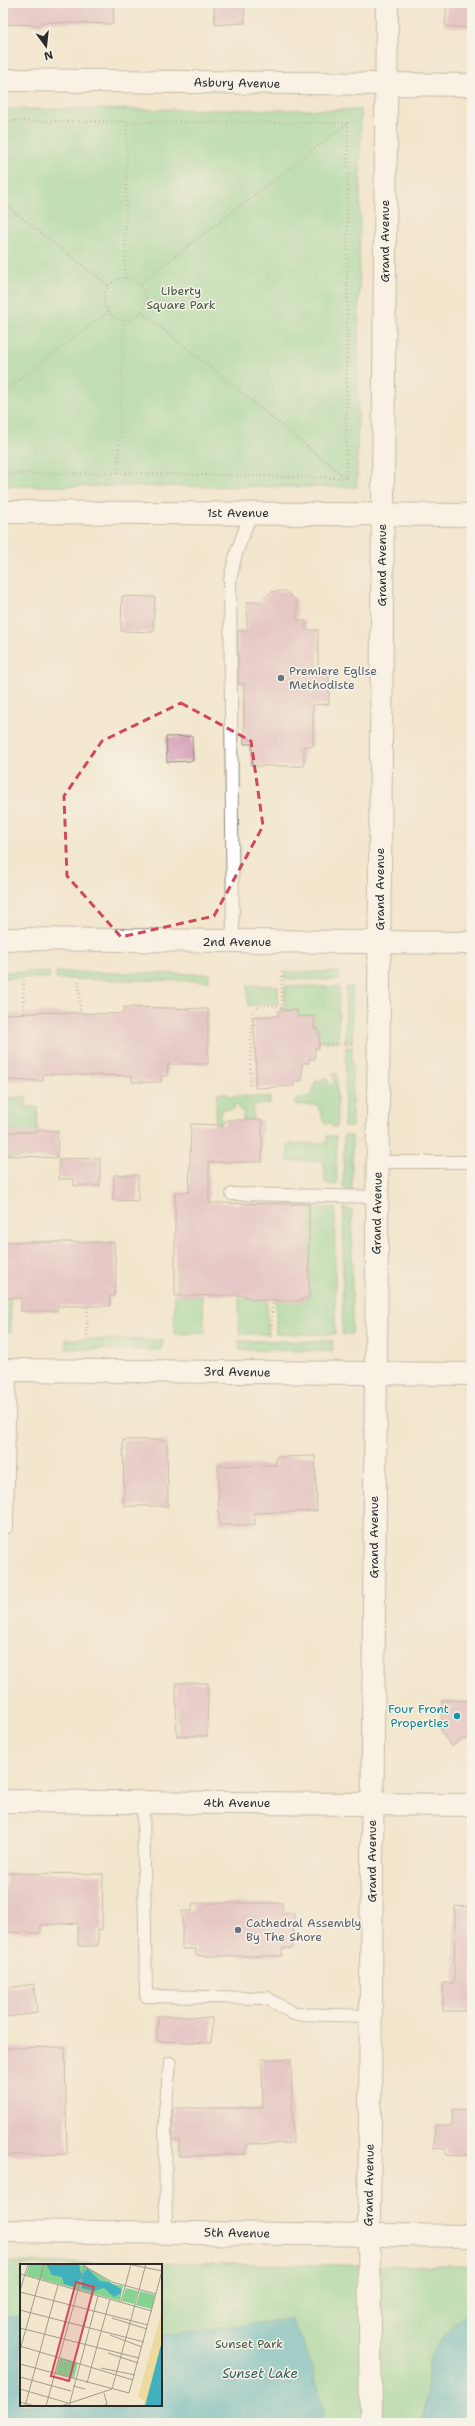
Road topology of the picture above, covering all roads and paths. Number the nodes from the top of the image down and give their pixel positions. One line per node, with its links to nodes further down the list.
1 (387, 3): 3 (street, Grand Avenue)
2 (3, 80): 3 (street, Asbury Avenue)
3 (386, 85): 4 (street, Asbury Avenue); 21 (street, Grand Avenue)
4 (472, 85)
5 (3, 121): 6 (path)
6 (127, 122): 7 (path); 9 (path)
7 (348, 123): 10 (path); 18 (path)
8 (3, 203): 11 (path)
9 (126, 278): 10 (path); 11 (path)
10 (140, 284): 13 (path)
11 (109, 286): 12 (path)
12 (108, 312): 14 (path); 15 (path)
13 (142, 312): 14 (path); 18 (path)
14 (124, 321): 16 (path)
15 (3, 392)
16 (118, 473): 17 (path); 18 (path)
17 (3, 474)
18 (346, 478)
19 (3, 512): 20 (street, 1st Avenue)
20 (251, 513): 21 (street, 1st Avenue); 24 (lane)
21 (383, 513): 22 (street, 1st Avenue); 25 (street, Grand Avenue)
22 (472, 514)
23 (3, 940): 24 (street, 2nd Avenue)
24 (233, 942): 25 (street, 2nd Avenue)
25 (379, 943): 26 (street, 2nd Avenue); 35 (street, Grand Avenue)
26 (472, 944)
27 (282, 972): 34 (path)
28 (24, 980): 30 (path)
29 (80, 981): 31 (path)
30 (23, 1013)
31 (80, 1013)
32 (319, 1044): 33 (path)
33 (352, 1044)
34 (250, 1085)
35 (377, 1162): 36 (lane); 38 (street, Grand Avenue)
36 (472, 1162)
37 (232, 1194): 38 (lane)
38 (377, 1197): 44 (street, Grand Avenue)
39 (272, 1300): 42 (path)
40 (87, 1306): 41 (path)
41 (87, 1336)
42 (271, 1337)
43 (7, 1370): 44 (street, 3rd Avenue); 46 (lane)
44 (375, 1373): 45 (street, 3rd Avenue); 49 (street, Grand Avenue)
45 (472, 1374)
46 (3, 1526)
47 (3, 1802): 48 (street, 4th Avenue)
48 (142, 1802): 49 (street, 4th Avenue); 51 (lane)
49 (373, 1804): 50 (street, 4th Avenue); 51 (street, Grand Avenue)
50 (472, 1805)
51 (371, 2016): 55 (street, Grand Avenue)
52 (170, 2063): 54 (lane)
53 (3, 2231): 54 (street, 5th Avenue)
54 (166, 2233): 55 (street, 5th Avenue)
55 (369, 2235): 56 (street, 5th Avenue); 57 (street, Grand Avenue)
56 (472, 2236)
57 (371, 2423)

